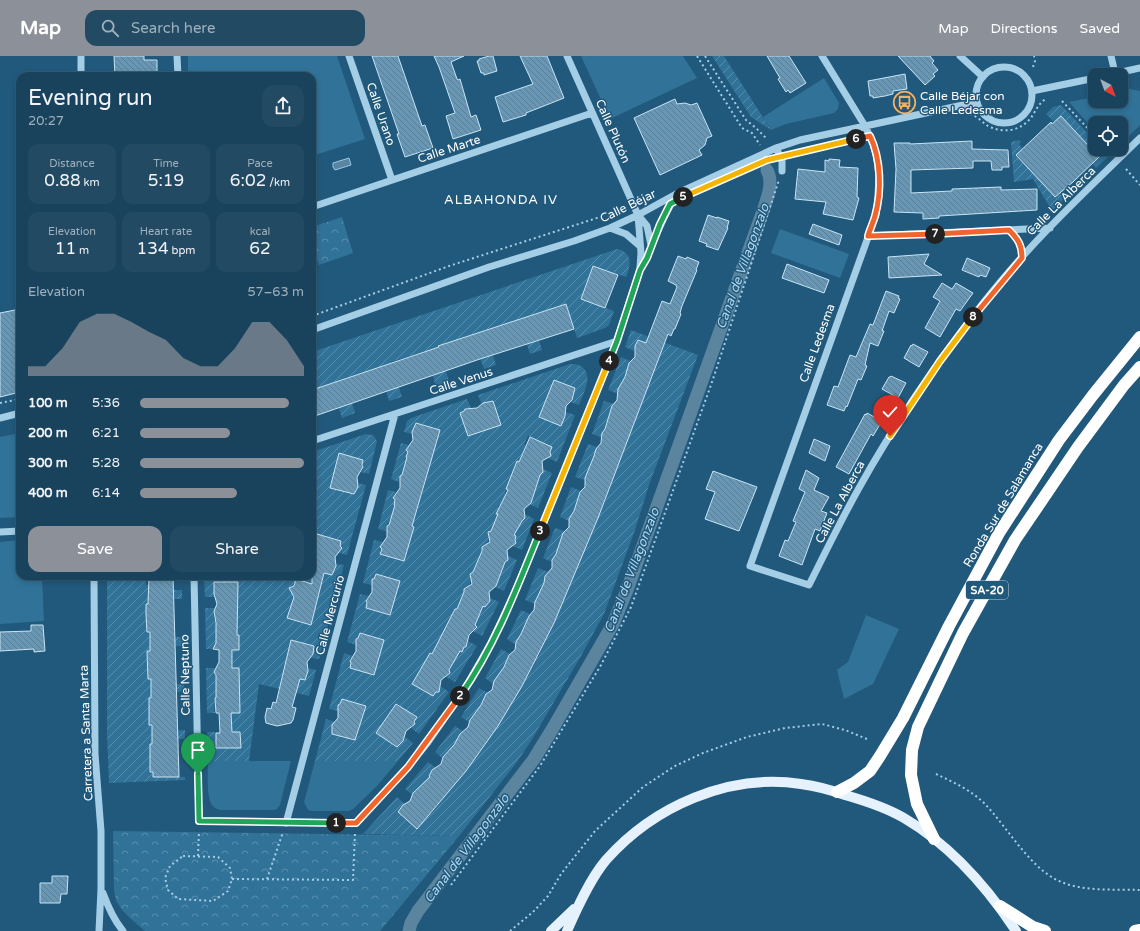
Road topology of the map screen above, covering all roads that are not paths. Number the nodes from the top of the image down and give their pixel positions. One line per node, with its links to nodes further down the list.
1 (81, 56): 11 (street)
2 (177, 56): 12 (street)
3 (348, 56): 22 (street, Calle Urano)
4 (567, 56): 17 (street, Calle Plutón)
5 (822, 56): 18 (street, Calle Ledesma)
6 (960, 56): 13 (street)
7 (1111, 56): 8 (street)
8 (1114, 68)
9 (1140, 69): 10 (street)
10 (1128, 71)
11 (81, 72)
12 (178, 72)
13 (983, 77): 15 (street); 16 (street)
14 (1088, 79): 15 (street)
15 (1032, 90): 16 (street)
16 (977, 102): 18 (street, Calle Béjar)
17 (592, 113): 22 (street, Calle Marte); 25 (street, Calle Plutón)
18 (865, 126): 20 (street, Calle Béjar); 29 (street, Calle Ledesma)
19 (1140, 138): 27 (street, Calle La Alberca)
20 (776, 148): 21 (street); 23 (street, Calle Béjar)
21 (782, 171)
22 (392, 180): 24 (street, Calle Marte)
23 (678, 193): 25 (street, Calle Béjar); 31 (street)
24 (316, 206)
25 (638, 215): 26 (street, Calle Béjar); 30 (street); 31 (street)
26 (610, 228): 30 (street); 34 (street, Calle Béjar)
27 (1050, 228): 28 (street); 32 (street, Calle La Alberca)
28 (1009, 230): 29 (street); 32 (street)
29 (868, 236): 46 (street, Calle Ledesma)
30 (640, 246): 33 (street)
31 (651, 246): 33 (street)
32 (1022, 258): 46 (street, Calle La Alberca)
33 (640, 270): 36 (street)
34 (316, 329)
35 (1140, 337): 47 (highway, Ronda Sur de Salamanca / SA-20)
36 (617, 341): 39 (street, Calle Venus); 48 (street)
37 (1140, 367): 49 (highway, SA-20)
38 (16, 414): 40 (street)
39 (395, 414): 41 (street, Calle Venus); 48 (street, Calle Mercurio)
40 (0, 418)
41 (316, 440)
42 (16, 531): 43 (street)
43 (0, 532)
44 (94, 580): 50 (street, Carretera a Santa Marta)
45 (194, 580): 48 (street, Calle Neptuno)
46 (809, 585)
47 (837, 792): 49 (main road); 51 (main road)
48 (286, 823)
49 (934, 839): 52 (main road)
50 (101, 889): 54 (street, Carretera a Santa Marta); 55 (street, Carretera a Santa Marta)
51 (579, 903): 56 (main road); 57 (main road)
52 (1000, 906): 58 (main road); 59 (highway)
53 (1140, 930): 60 (highway)
54 (99, 931)
55 (123, 931)
56 (552, 931)
57 (566, 931)
58 (1016, 931)
59 (1045, 931)
60 (1135, 931)

